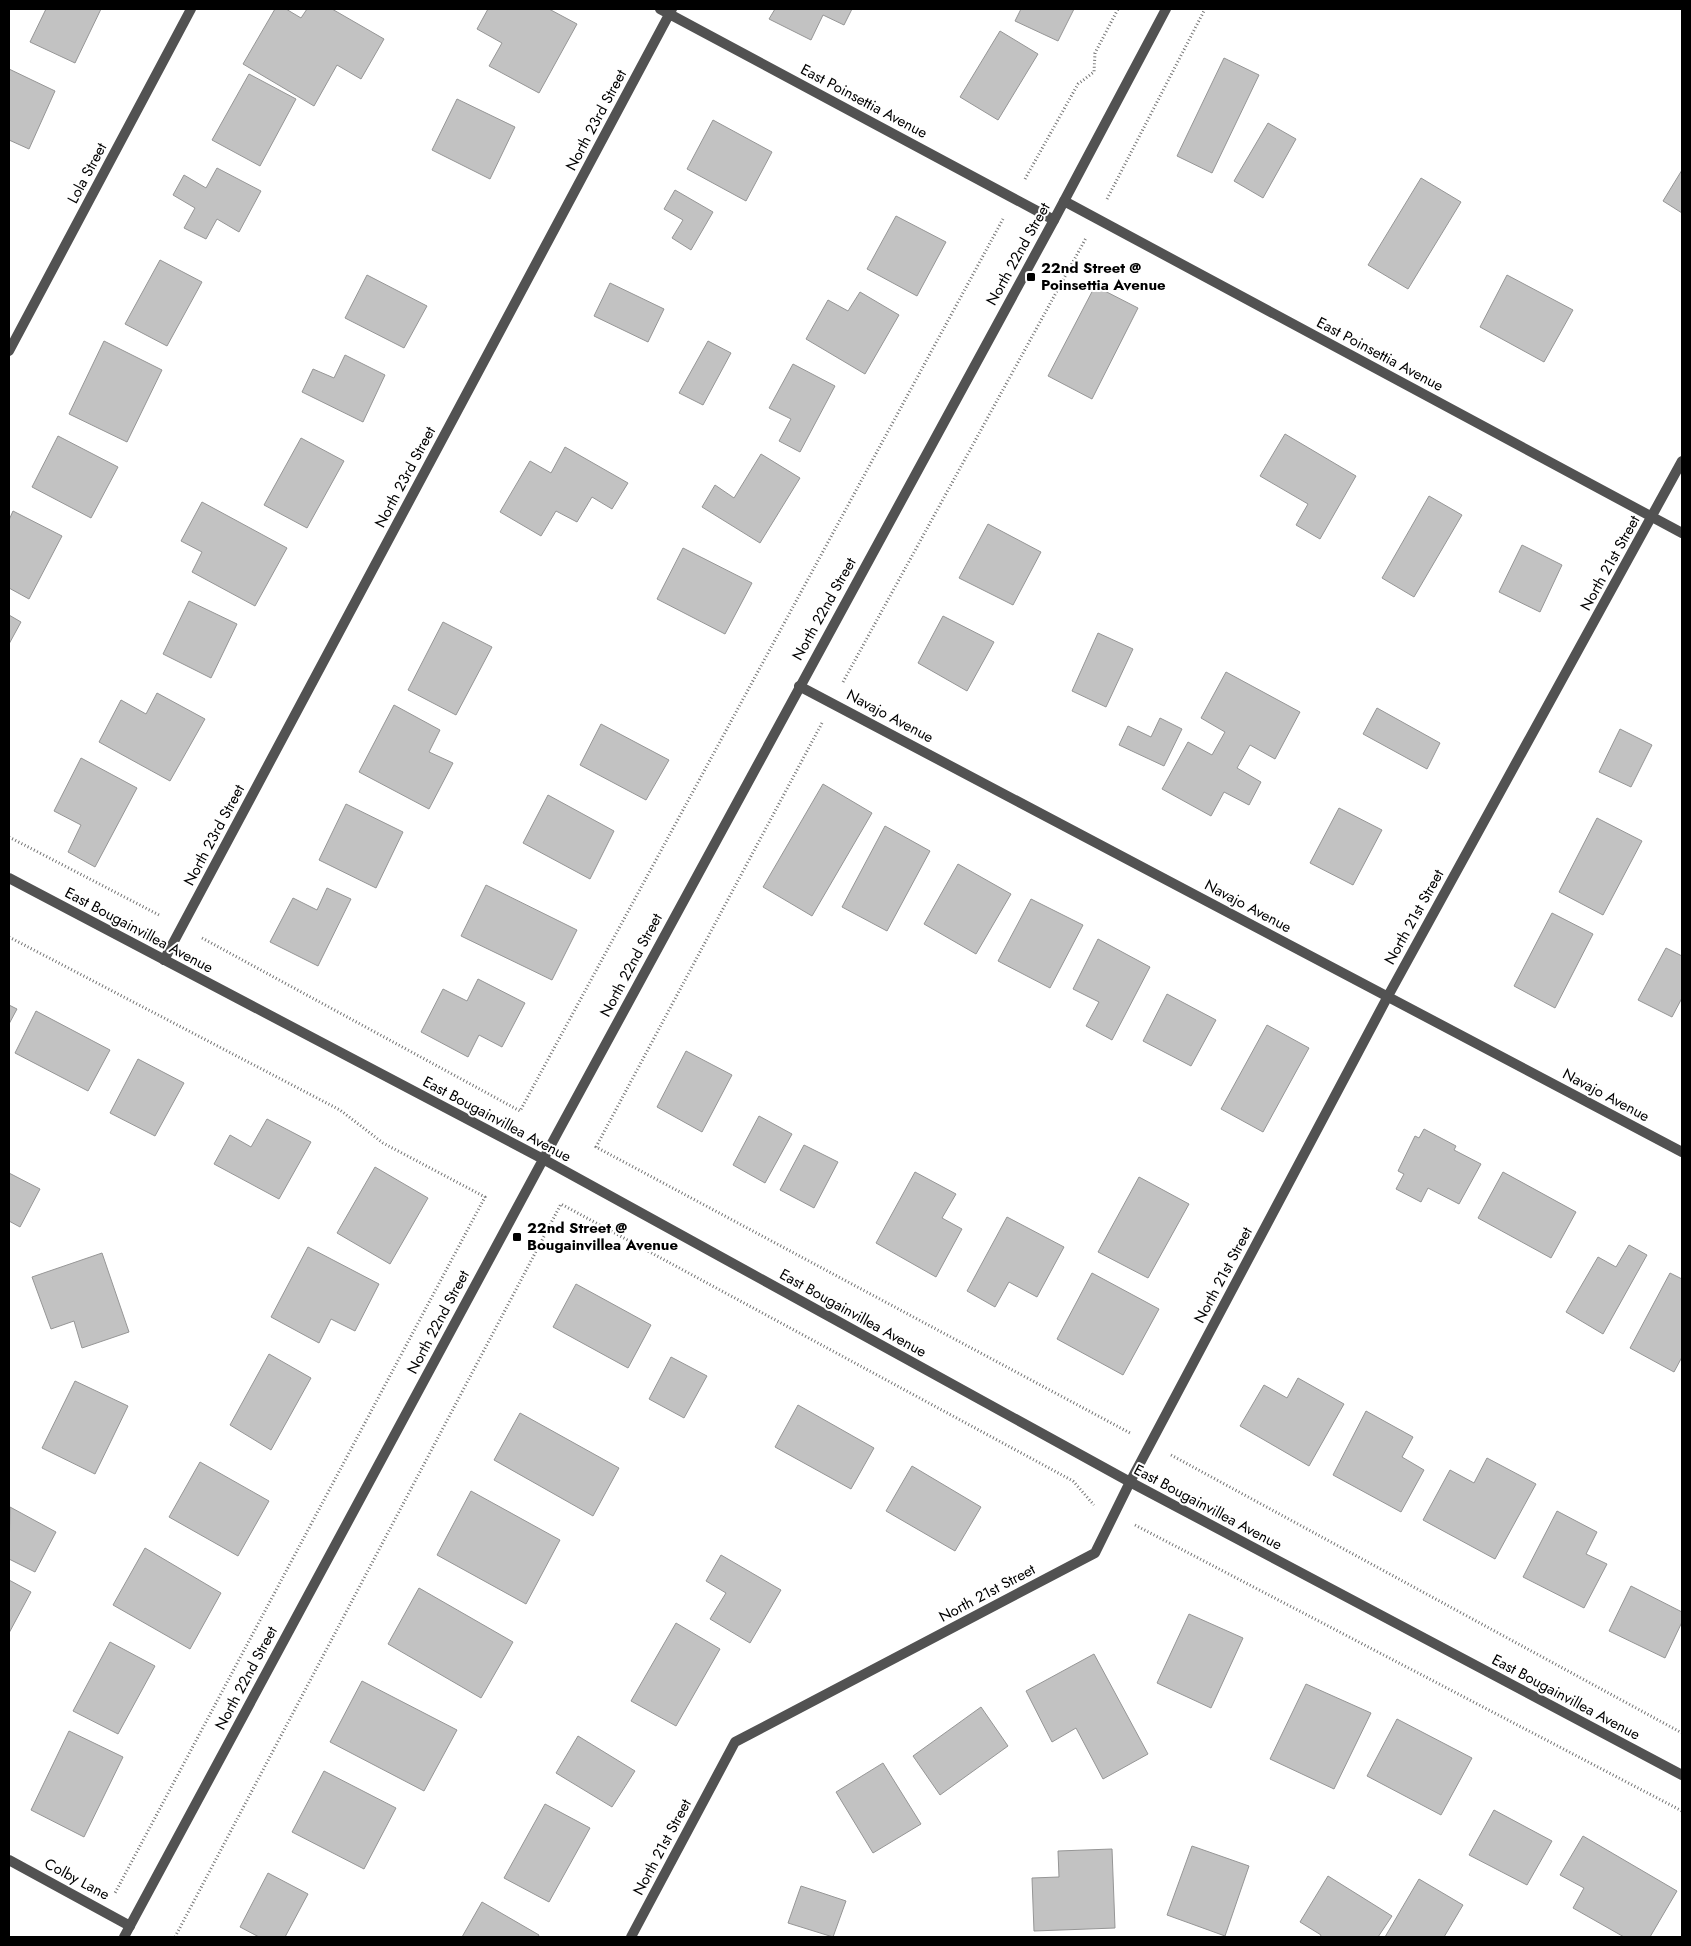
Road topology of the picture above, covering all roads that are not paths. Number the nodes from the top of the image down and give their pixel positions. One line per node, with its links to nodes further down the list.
1 (191, 9): 6 (street, Lola Street)
2 (1166, 9): 4 (street, North 22nd Street)
3 (667, 10): 5 (street, East Poinsettia Avenue); 12 (street, North 23rd Street)
4 (1064, 200): 5 (street, North 22nd Street); 8 (street, East Poinsettia Avenue)
5 (1054, 220): 10 (street, North 22nd Street)
6 (9, 351)
7 (1682, 461): 8 (street, North 21st Street)
8 (1652, 517): 9 (street, East Poinsettia Avenue); 13 (street, North 21st Street)
9 (1682, 533)
10 (800, 686): 13 (street, Navajo Avenue); 15 (street, North 22nd Street)
11 (9, 878): 12 (street, East Bougainvillea Avenue)
12 (164, 960): 15 (street, East Bougainvillea Avenue)
13 (1388, 996): 14 (street, Navajo Avenue); 16 (street, North 21st Street)
14 (1682, 1152)
15 (543, 1159): 16 (street, East Bougainvillea Avenue); 19 (street, North 22nd Street)
16 (1130, 1482): 17 (street, East Bougainvillea Avenue); 21 (street, North 21st Street)
17 (1682, 1775)
18 (9, 1860): 19 (street, Colby Lane)
19 (130, 1926): 20 (street, North 22nd Street)
20 (124, 1937)
21 (631, 1937)

